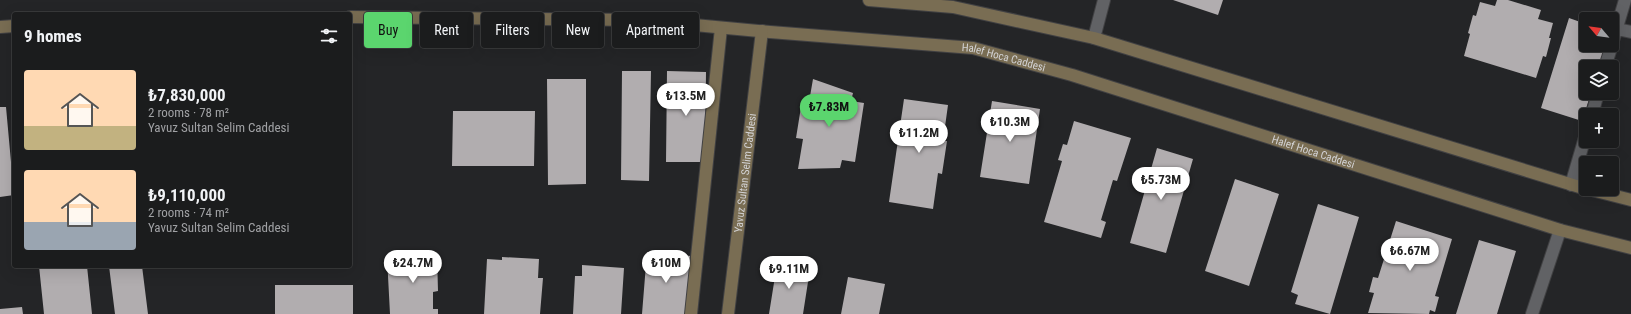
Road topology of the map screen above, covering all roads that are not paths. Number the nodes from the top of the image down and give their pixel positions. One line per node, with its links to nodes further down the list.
1 (869, 0): 12 (main road)
2 (1104, 0): 12 (street)
3 (1625, 0): 5 (street)
4 (352, 17): 8 (main road, Halef Hoca Caddesi)
5 (1619, 19)
6 (12, 26): 7 (main road)
7 (0, 27)
8 (721, 28): 10 (main road, Halef Hoca Caddesi); 20 (main road)
9 (1619, 30): 11 (street)
10 (762, 31): 18 (main road, Halef Hoca Caddesi); 21 (main road, Yavuz Sultan Selim Caddesi)
11 (1631, 32)
12 (1094, 38): 14 (main road)
13 (1582, 148): 14 (street)
14 (1571, 185): 15 (main road)
15 (1579, 187)
16 (1615, 196): 17 (main road)
17 (1631, 200)
18 (1560, 230): 19 (main road, Halef Hoca Caddesi); 22 (street)
19 (1631, 248)
20 (691, 314)
21 (728, 314)
22 (1532, 314)

